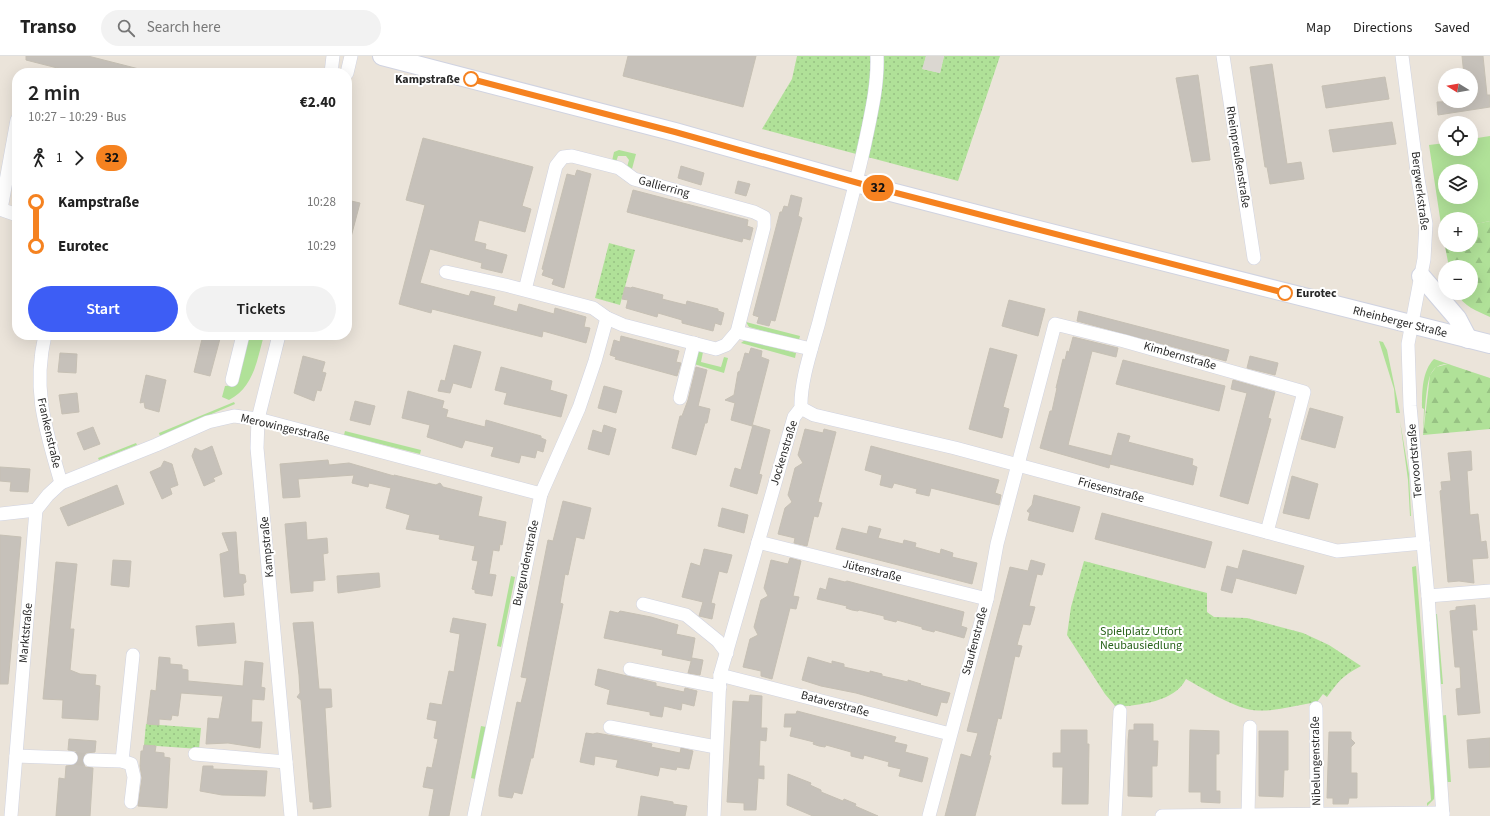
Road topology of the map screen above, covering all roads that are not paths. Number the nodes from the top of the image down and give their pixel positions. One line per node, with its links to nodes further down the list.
1 (333, 56): 7 (street)
2 (351, 56): 8 (street)
3 (382, 56): 10 (main road, Rheinberger Straße)
4 (877, 56): 10 (street, Jockenstraße)
5 (1223, 56): 13 (street, Rheinpreußenstraße)
6 (1402, 56): 15 (street, Bergwerkstraße)
7 (332, 68)
8 (348, 68)
9 (12, 148): 11 (street)
10 (856, 183): 18 (main road, Rheinberger Straße); 26 (street, Jockenstraße)
11 (1, 209): 12 (street)
12 (12, 213)
13 (1254, 258)
14 (446, 272): 16 (street, Gallierring)
15 (1421, 276): 18 (street, Bergwerkstraße); 20 (main road)
16 (525, 290): 17 (street, Gallierring); 19 (street, Gallierring)
17 (607, 318): 24 (street, Gallierring); 33 (street, Burgundenstraße)
18 (1412, 325): 20 (main road, Rheinberger Straße); 38 (street, Tervoortstraße)
19 (737, 332): 24 (street, Gallierring); 26 (street)
20 (1468, 339): 25 (main road, Rheinberger Straße)
21 (44, 340): 32 (street, Frankenstraße)
22 (242, 340): 27 (street)
23 (278, 340): 30 (street, Kampstraße)
24 (694, 343): 28 (street)
25 (1490, 344)
26 (811, 349): 29 (street, Jockenstraße)
27 (232, 380)
28 (680, 398)
29 (801, 408): 31 (street, Friesenstraße); 37 (street, Jockenstraße)
30 (258, 419): 32 (street, Merowingerstraße); 33 (street, Merowingerstraße); 58 (street, Kampstraße)
31 (1019, 465): 36 (street, Friesenstraße); 36 (street, Kimbernstraße); 41 (street, Staufenstraße)
32 (61, 483): 34 (street, Merowingerstraße)
33 (541, 494): 65 (street, Burgundenstraße)
34 (36, 510): 35 (street); 54 (street, Marktstraße)
35 (0, 514)
36 (1267, 532): 38 (street, Friesenstraße)
37 (758, 542): 41 (street, Jütenstraße); 43 (street, Jockenstraße)
38 (1423, 543): 40 (street, Tervoortstraße)
39 (1490, 591): 40 (street)
40 (1428, 596): 62 (street, Tervoortstraße)
41 (987, 599): 51 (street, Staufenstraße)
42 (643, 604): 43 (street)
43 (727, 653): 46 (street, Jockenstraße)
44 (134, 655): 57 (street)
45 (630, 669): 46 (street)
46 (720, 681): 51 (street, Bataverstraße); 52 (street, Jockenstraße)
47 (1316, 708): 61 (street, Nibelungenstraße)
48 (1120, 711): 68 (street)
49 (610, 727): 52 (street)
50 (1250, 727): 60 (street)
51 (950, 734): 67 (street, Staufenstraße)
52 (716, 747): 66 (street, Jockenstraße)
53 (195, 754): 58 (street)
54 (16, 756): 55 (street); 63 (street, Marktstraße)
55 (71, 758)
56 (90, 760): 57 (street)
57 (122, 761): 59 (street)
58 (286, 762): 64 (street, Kampstraße)
59 (131, 802)
60 (1248, 815): 61 (street, Nibelungenstraße); 69 (street, Nibelungenstraße)
61 (1317, 815): 62 (street, Nibelungenstraße)
62 (1443, 815)
63 (11, 816)
64 (291, 816)
65 (474, 816)
66 (714, 816)
67 (928, 816)
68 (1115, 816)
69 (1162, 816)

